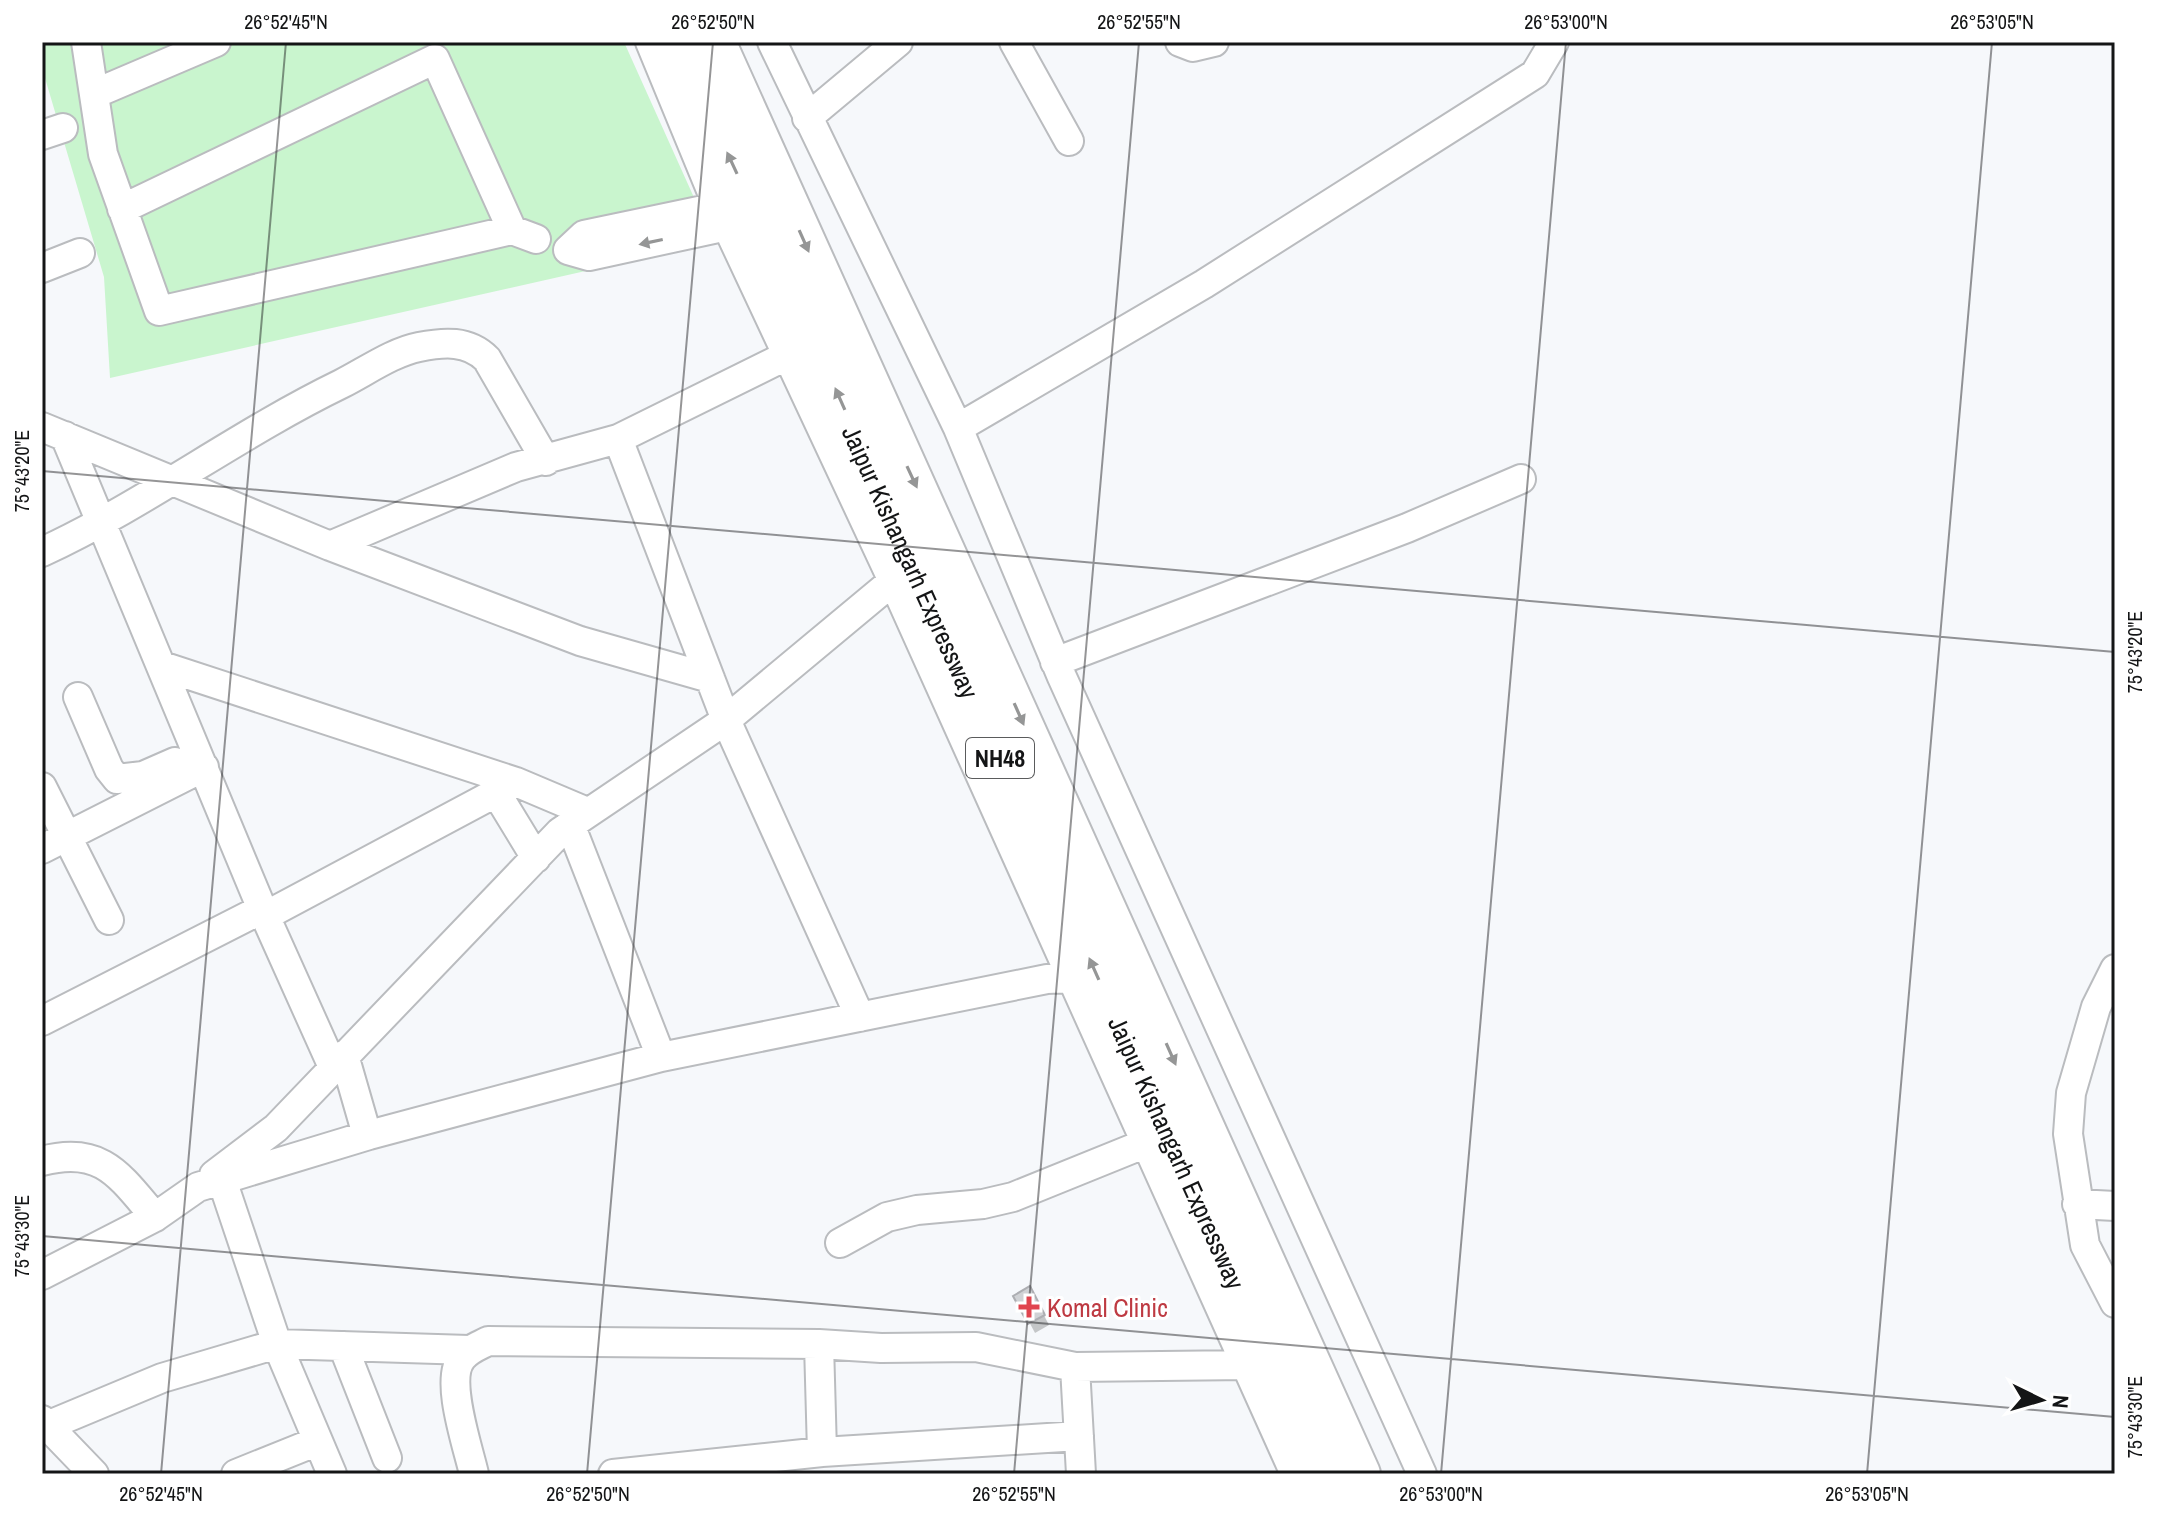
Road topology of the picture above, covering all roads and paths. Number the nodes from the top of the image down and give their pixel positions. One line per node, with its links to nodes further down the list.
1 (86, 42): 13 (street)
2 (216, 42): 13 (street)
3 (650, 42): 19 (street)
4 (677, 42): 78 (highway, Jaipur Kishangarh Expressway / NH48, one-way to 4)
5 (715, 42): 79 (highway, Jaipur Kishangarh Expressway / NH48, one-way to 79)
6 (772, 42): 14 (street)
7 (898, 42): 14 (street)
8 (1014, 42): 15 (street)
9 (1180, 42): 10 (street)
10 (1214, 42)
11 (1554, 42): 21 (street)
12 (432, 50): 16 (street); 16 (street)
13 (94, 94): 16 (street)
14 (807, 118): 21 (street)
15 (1069, 141)
16 (122, 209)
17 (80, 253): 18 (street)
18 (42, 268)
19 (788, 355): 22 (street); 29 (street)
20 (48, 428): 24 (street); 26 (street)
21 (958, 428): 30 (street)
22 (618, 439): 23 (street); 32 (street)
23 (546, 461): 24 (street); 27 (street)
24 (170, 479): 26 (street); 27 (street)
25 (1521, 479): 30 (street)
26 (105, 523): 28 (street); 31 (street)
27 (330, 546): 32 (street)
28 (42, 552)
29 (893, 581): 34 (street); 44 (street)
30 (1055, 662): 80 (street)
31 (162, 666): 35 (street); 37 (street)
32 (710, 678): 34 (street)
33 (78, 697): 35 (street)
34 (726, 720): 38 (street); 45 (street)
35 (200, 759): 39 (street); 41 (street)
36 (42, 787): 39 (street)
37 (506, 788): 38 (street); 40 (street); 41 (street)
38 (579, 818): 40 (street); 48 (street)
39 (54, 843): 42 (street)
40 (536, 858): 49 (street)
41 (264, 912): 46 (street); 49 (street)
42 (109, 920)
43 (2115, 969): 47 (street)
44 (1070, 978): 45 (street); 51 (street)
45 (860, 1017): 48 (street)
46 (42, 1021)
47 (2101, 1042): 54 (street)
48 (661, 1057): 50 (street)
49 (339, 1061): 50 (street); 53 (street)
50 (367, 1135): 53 (street)
51 (1144, 1144): 57 (street); 64 (street)
52 (42, 1161): 56 (street)
53 (210, 1184): 56 (street); 60 (street)
54 (2077, 1204): 55 (street); 59 (street)
55 (2115, 1206)
56 (155, 1217): 58 (street)
57 (840, 1243)
58 (43, 1273)
59 (2115, 1303)
60 (277, 1344): 62 (street); 66 (street); 68 (street)
61 (819, 1344): 63 (street); 65 (street); 69 (street)
62 (343, 1346): 63 (street); 70 (street)
63 (469, 1350): 74 (street)
64 (1247, 1365): 65 (street); 77 (street)
65 (1075, 1367): 67 (street)
66 (45, 1423): 71 (street)
67 (1079, 1436): 69 (street); 76 (street)
68 (318, 1441): 72 (street); 73 (street)
69 (822, 1452): 75 (street)
70 (387, 1458)
71 (94, 1474)
72 (236, 1474)
73 (332, 1474)
74 (474, 1474)
75 (613, 1474)
76 (1081, 1474)
77 (1295, 1474)
78 (1322, 1474)
79 (1360, 1474)
80 (1422, 1474)

